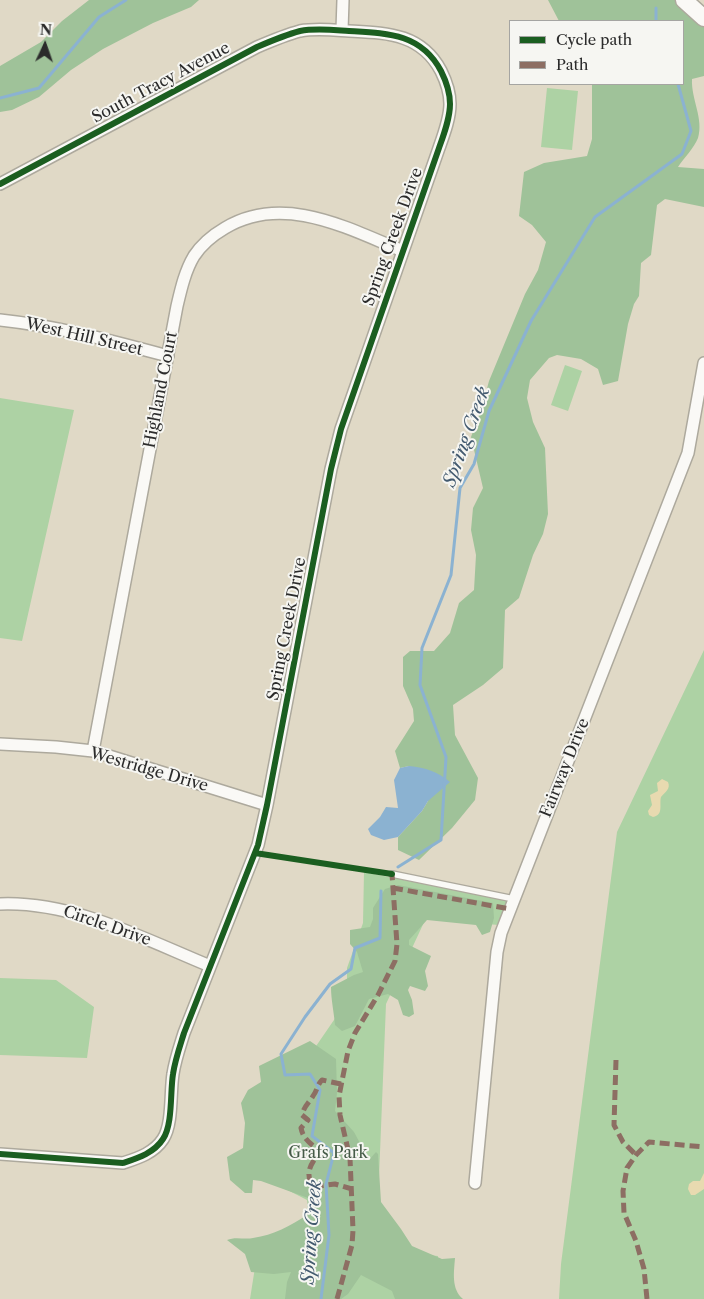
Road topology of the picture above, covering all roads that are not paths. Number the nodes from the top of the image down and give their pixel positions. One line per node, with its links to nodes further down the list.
1 (343, 0): 4 (street)
2 (684, 0): 3 (main road)
3 (704, 18)
4 (342, 30): 5 (street, South Tracy Avenue); 6 (street, Spring Creek Drive)
5 (0, 184)
6 (403, 251): 8 (street, Highland Court); 12 (street, Spring Creek Drive)
7 (0, 320): 8 (street, West Hill Street)
8 (168, 356): 11 (street, Highland Court)
9 (704, 363): 14 (street, Fairway Drive)
10 (0, 744): 11 (street, Westridge Drive)
11 (93, 752): 12 (street, Westridge Drive)
12 (267, 805): 16 (street, Spring Creek Drive)
13 (392, 874): 14 (lane)
14 (514, 899): 18 (street, Fairway Drive)
15 (0, 904): 16 (street, Circle Drive)
16 (210, 966): 17 (street, Spring Creek Drive)
17 (0, 1154)
18 (475, 1183)

